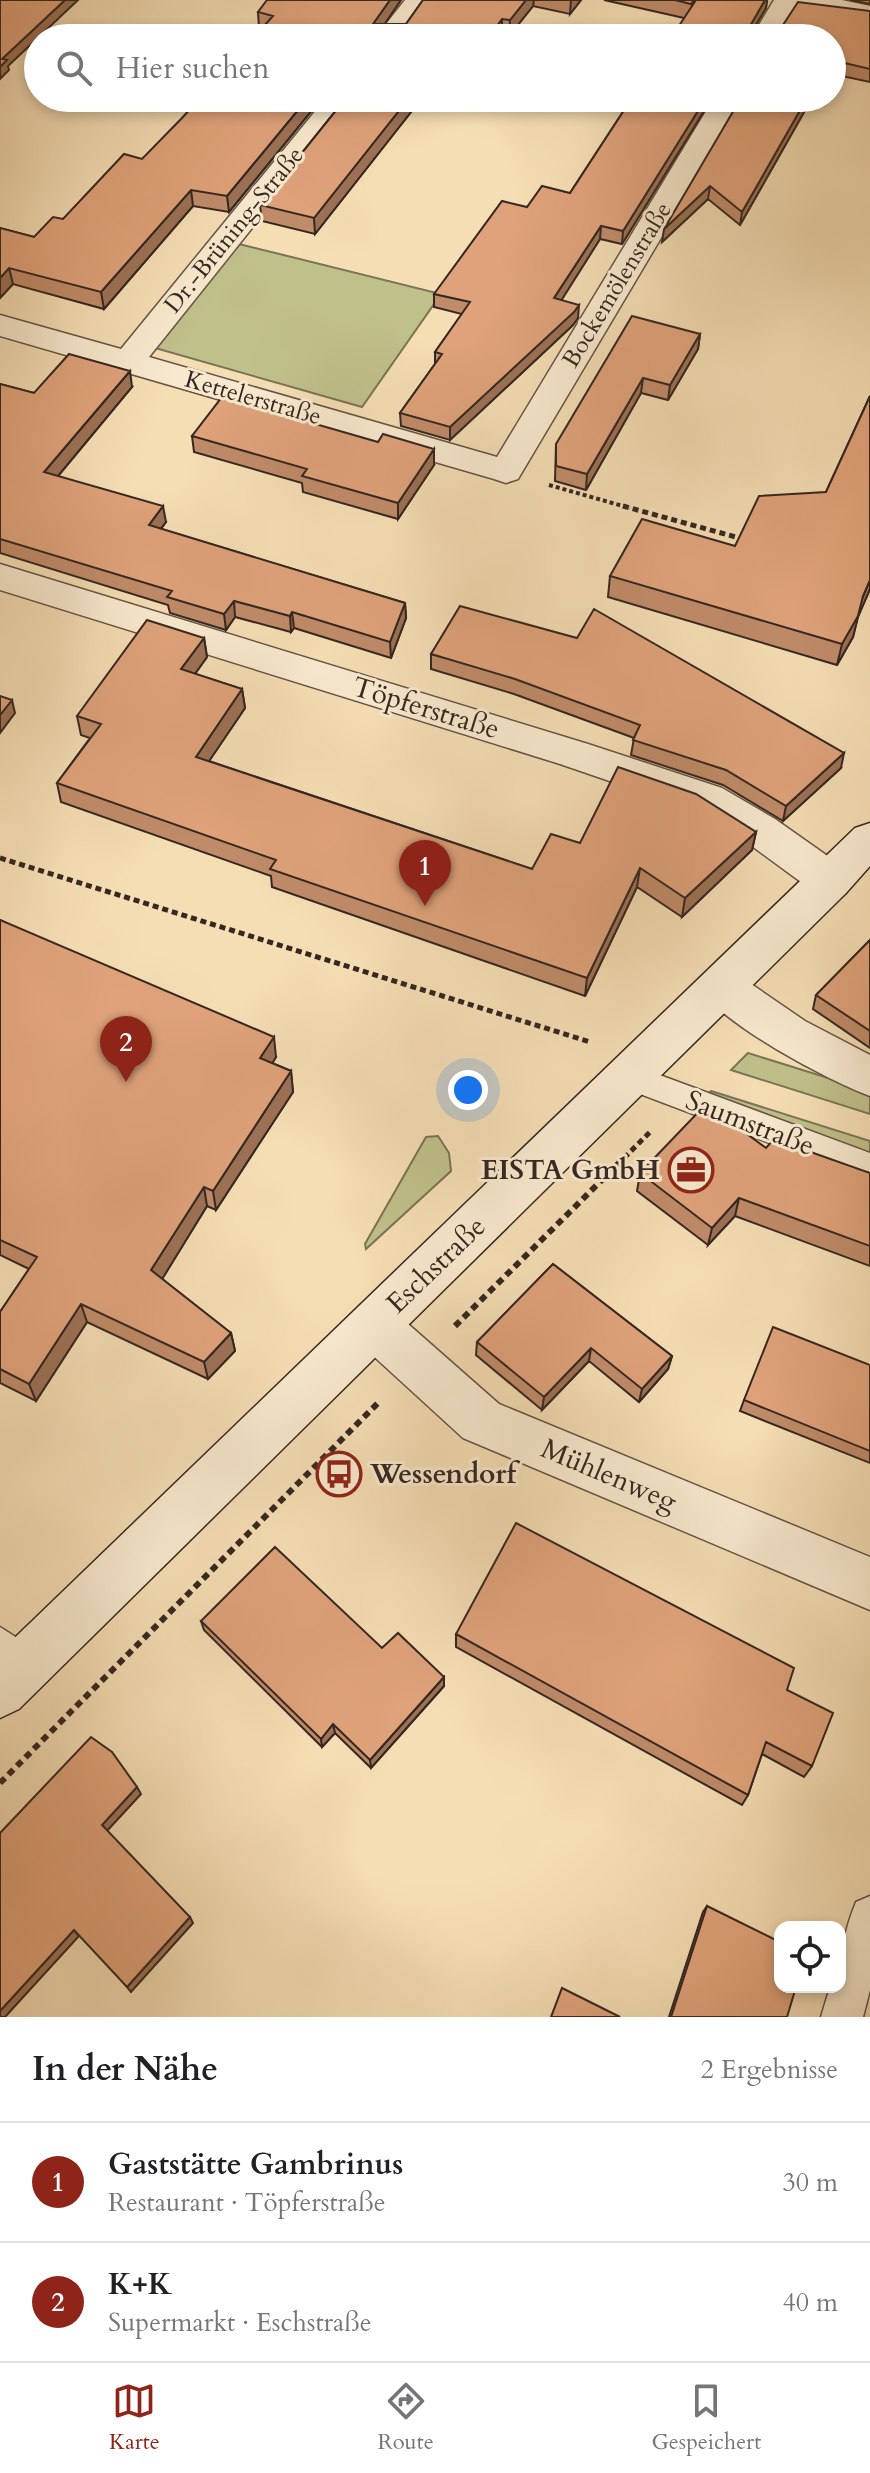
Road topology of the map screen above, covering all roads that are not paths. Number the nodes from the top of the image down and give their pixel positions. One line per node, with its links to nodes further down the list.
1 (419, 0): 5 (street)
2 (788, 0): 6 (street)
3 (801, 0): 4 (street)
4 (870, 14)
5 (400, 24)
6 (773, 24)
7 (330, 112): 10 (street, Dr.-Brüning-Straße)
8 (721, 112): 11 (street, Bockemölenstraße)
9 (0, 325): 10 (street, Kettelerstraße)
10 (128, 362): 11 (street, Kettelerstraße)
11 (506, 471)
12 (0, 577): 14 (street, Töpferstraße)
13 (870, 839): 14 (street, Eschstraße)
14 (831, 881): 15 (street, Eschstraße)
15 (723, 988): 16 (street, Eschstraße); 17 (street)
16 (640, 1067): 18 (lane, Saumstraße); 19 (street, Eschstraße)
17 (870, 1077)
18 (870, 1167)
19 (374, 1325): 20 (street, Mühlenweg); 21 (street, Eschstraße)
20 (870, 1584)
21 (9, 1667)
22 (870, 1916): 23 (lane)
23 (842, 2017)

